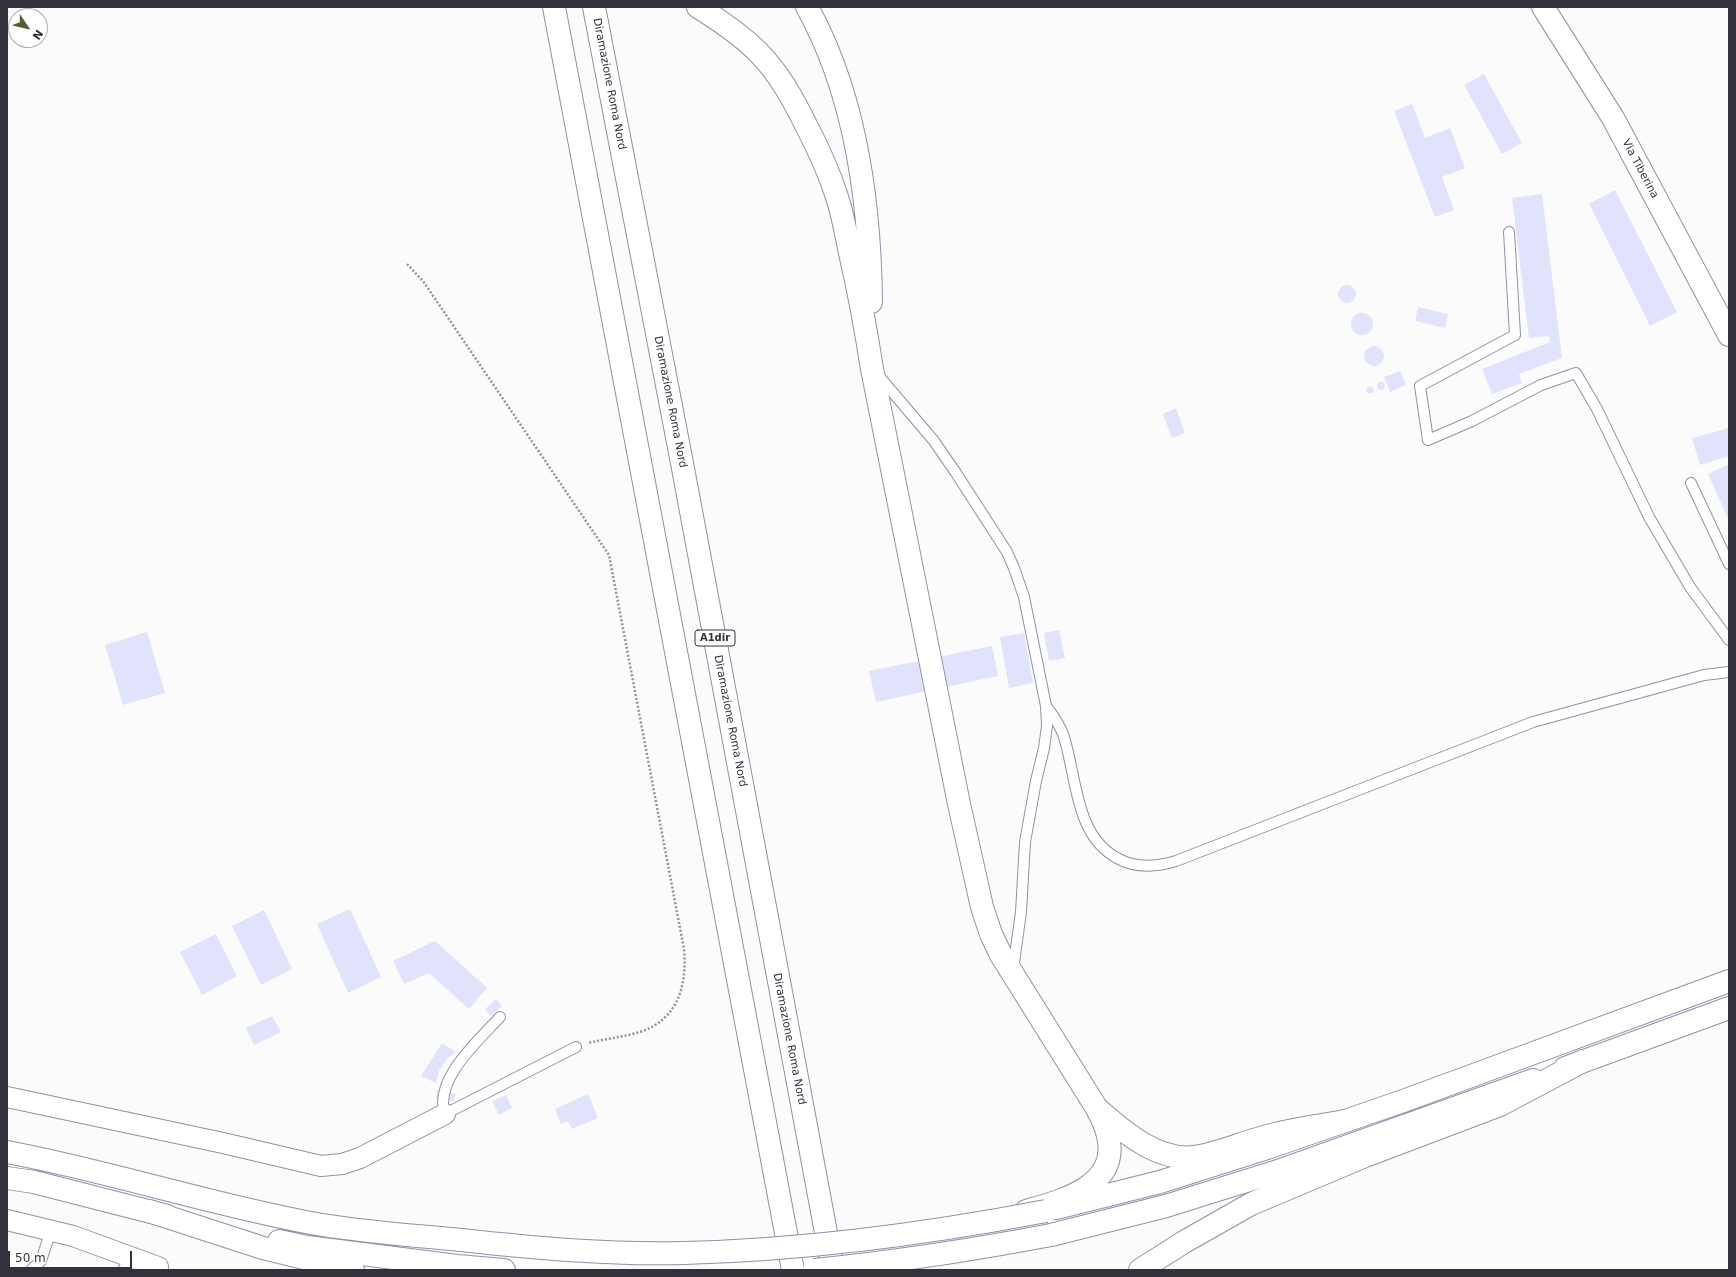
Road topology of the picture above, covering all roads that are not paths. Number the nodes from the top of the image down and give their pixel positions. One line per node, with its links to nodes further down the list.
1 (554, 7): 35 (main road)
2 (594, 7): 37 (main road, Diramazione Roma Nord / A1dir)
3 (698, 7): 8 (main road)
4 (807, 7): 8 (main road)
5 (1543, 7): 7 (main road, Via Tiberina)
6 (1509, 232): 11 (lane)
7 (1729, 335)
8 (872, 369): 13 (lane); 14 (main road)
9 (1691, 483): 10 (lane)
10 (1729, 564)
11 (1729, 640)
12 (1729, 672): 13 (lane)
13 (1046, 706): 14 (lane)
14 (1013, 974): 21 (main road)
15 (1729, 981): 23 (main road)
16 (1729, 1008): 19 (main road)
17 (500, 1017): 22 (lane)
18 (576, 1047): 22 (lane)
19 (1583, 1061): 36 (main road, bridge); 38 (main road)
20 (7, 1097): 22 (street)
21 (1096, 1107): 23 (main road); 28 (main road)
22 (445, 1114)
23 (1345, 1121): 28 (main road, bridge)
24 (7, 1152): 28 (main road, bridge)
25 (7, 1178): 26 (main road)
26 (149, 1211): 33 (main road); 34 (main road)
27 (7, 1220): 29 (street)
28 (984, 1223)
29 (50, 1230): 30 (street); 32 (lane)
30 (126, 1263): 31 (street)
31 (158, 1267)
32 (31, 1270)
33 (353, 1270)
34 (504, 1270)
35 (793, 1270)
36 (814, 1270)
37 (833, 1270)
38 (1140, 1270)

